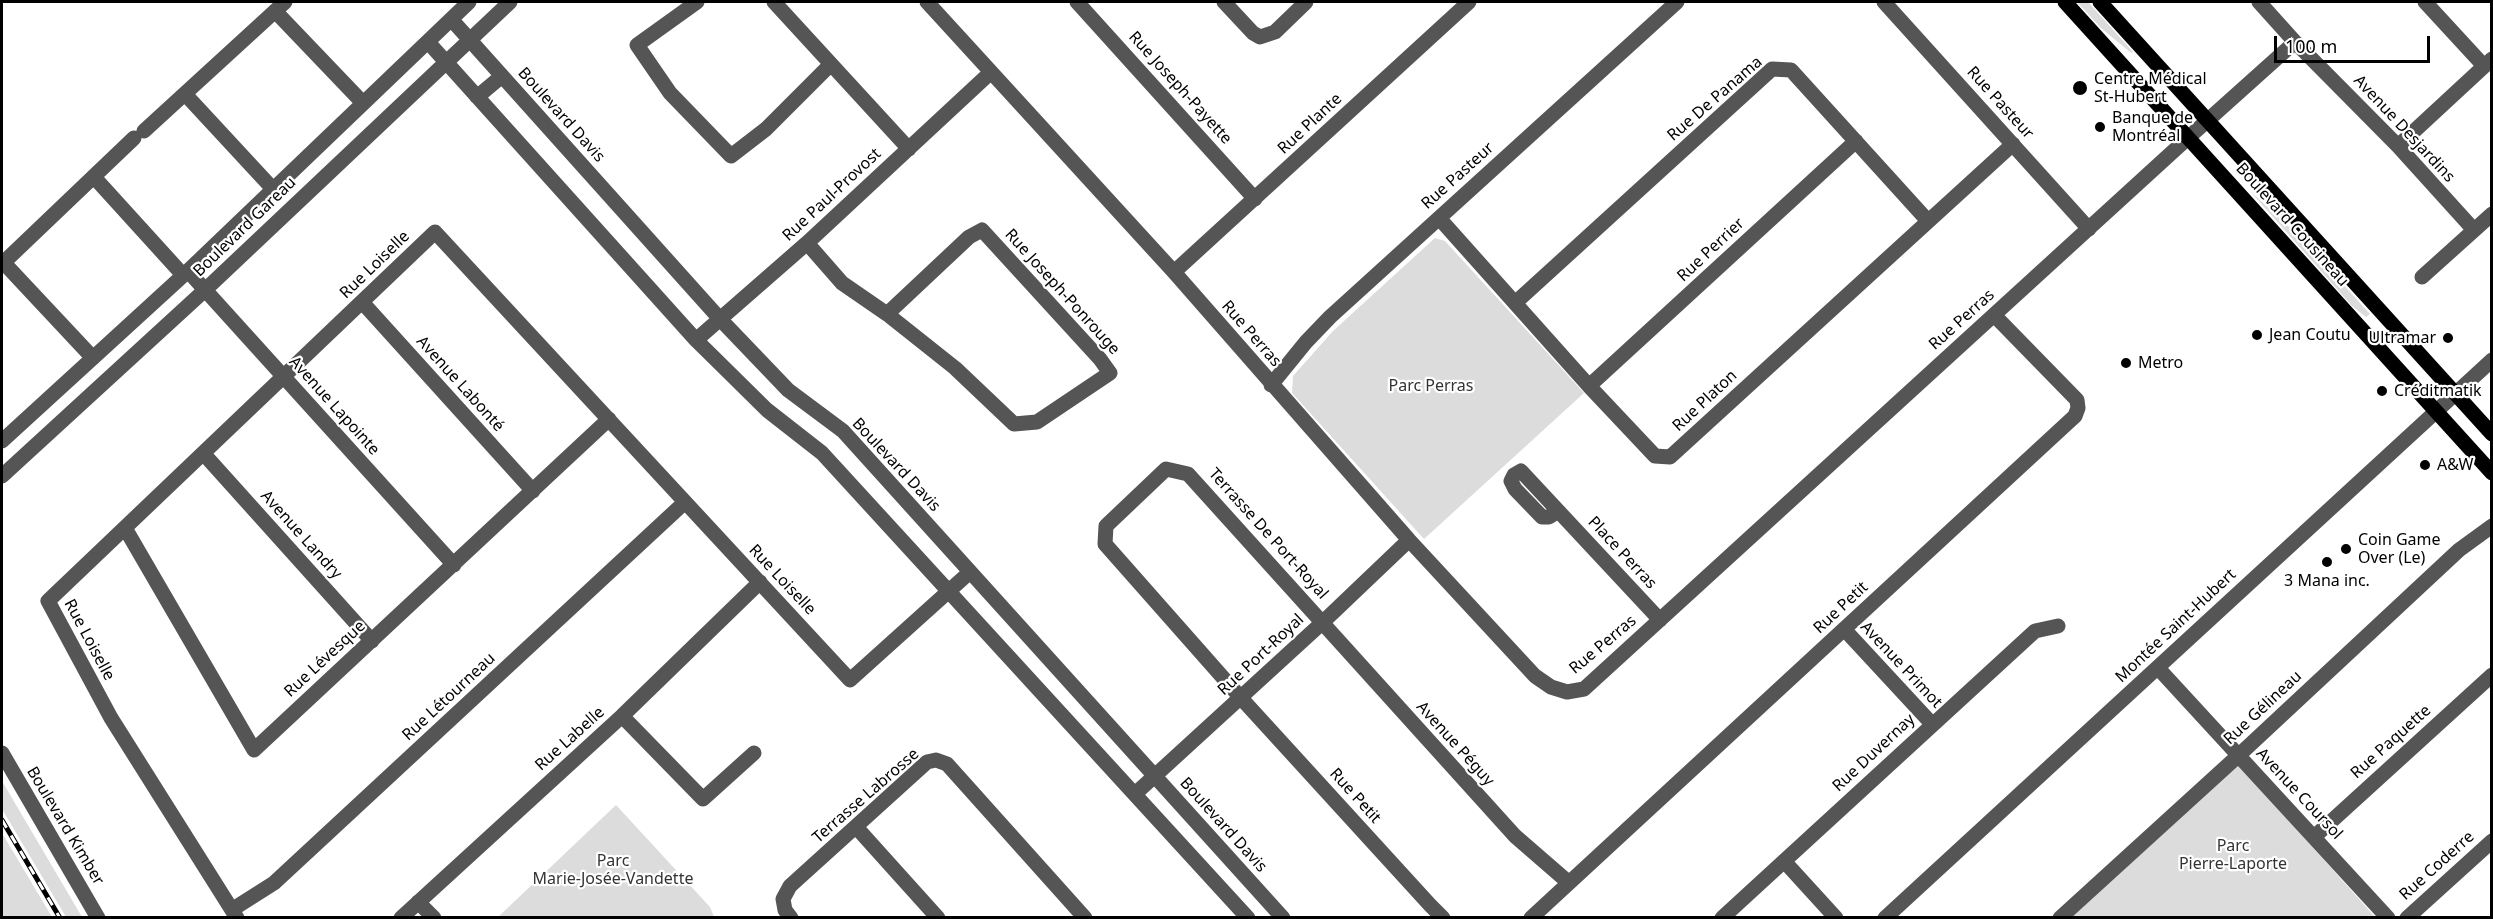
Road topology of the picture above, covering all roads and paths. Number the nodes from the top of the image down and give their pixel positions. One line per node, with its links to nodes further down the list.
1 (469, 2): 17 (street, Boulevard Gareau)
2 (510, 2): 18 (street, Boulevard Gareau)
3 (697, 2): 23 (street)
4 (774, 2): 23 (street)
5 (1077, 2): 37 (street, Rue Joseph-Payette)
6 (1224, 2): 7 (street)
7 (1306, 2)
8 (1469, 2): 37 (street, Rue Plante)
9 (1677, 2): 39 (street, Rue Pasteur)
10 (1884, 2): 32 (street, Rue Pasteur)
11 (2065, 2): 30 (main road, Boulevard Cousineau)
12 (2100, 2): 29 (main road, Boulevard Cousineau)
13 (2259, 2): 20 (street, Avenue Desjardins)
14 (2425, 2): 22 (street)
15 (931, 5): 24 (street, Rue Perras)
16 (280, 6): 26 (street); 28 (street)
17 (451, 19): 18 (street, Boulevard Davis); 19 (street, Boulevard Gareau)
18 (469, 39): 21 (street, Boulevard Gareau); 25 (street, Boulevard Davis)
19 (428, 42): 21 (street); 28 (street, Boulevard Gareau)
20 (2295, 42): 29 (street, Rue Perras); 33 (street, Avenue Desjardins)
21 (445, 62): 27 (street); 48 (street, Boulevard Gareau)
22 (2488, 62): 33 (street)
23 (830, 65): 34 (street)
24 (990, 73): 34 (street, Rue Paul-Provost); 45 (street, Rue Perras)
25 (502, 76): 27 (street); 53 (street, Boulevard Davis)
26 (185, 94): 35 (street); 36 (street)
27 (477, 97): 54 (street)
28 (363, 103): 36 (street, Boulevard Gareau)
29 (2208, 121): 30 (street, Rue Perras); 60 (main road, Boulevard Cousineau)
30 (2188, 138): 41 (street, Rue Perras); 61 (main road, Boulevard Cousineau)
31 (1856, 141): 40 (street, Rue De Panama); 50 (street, Rue De Panama); 59 (street, Rue Perrier)
32 (2013, 144): 40 (street, Rue Platon); 41 (street, Rue Pasteur)
33 (2398, 146): 42 (street, Avenue Desjardins)
34 (909, 149): 43 (street, Rue Paul-Provost)
35 (94, 177): 44 (street); 46 (street, Avenue Lapointe)
36 (273, 189): 46 (street, Boulevard Gareau)
37 (1256, 199): 45 (street, Rue Plante)
38 (2492, 214): 42 (street)
39 (1439, 218): 50 (street, Rue Platon); 58 (street, Rue Pasteur)
40 (1928, 221): 59 (street, Rue Platon)
41 (2089, 229): 52 (street, Rue Perras)
42 (2474, 230): 47 (street)
43 (807, 243): 51 (street, Rue Joseph-Ponrouge); 53 (street, Rue Paul-Provost)
44 (2, 263): 55 (street)
45 (1174, 272): 58 (street, Rue Perras)
46 (185, 273): 48 (street, Avenue Lapointe); 55 (street, Boulevard Gareau)
47 (2422, 277)
48 (205, 290): 57 (street, Avenue Lapointe); 67 (street, Boulevard Gareau)
49 (362, 302): 57 (street, Rue Loiselle); 62 (street, Rue Loiselle); 68 (street, Avenue Labonté)
50 (1515, 303): 59 (street, Rue Platon)
51 (887, 314): 51 (street, Rue Joseph-Ponrouge)
52 (1994, 315): 78 (street, Rue Perras); 81 (street, Rue Petit)
53 (720, 319): 54 (street, Rue Paul-Provost); 75 (street, Boulevard Davis)
54 (696, 340): 77 (street)
55 (93, 358): 64 (street, Boulevard Gareau)
56 (2492, 360): 60 (street, Montée Saint-Hubert)
57 (283, 376): 65 (street, Rue Loiselle); 74 (street, Avenue Lapointe)
58 (1271, 385): 73 (street, Rue Perras)
59 (1589, 386)
60 (2455, 394): 61 (street, Montée Saint-Hubert); 63 (main road, Boulevard Cousineau)
61 (2436, 411): 66 (main road, Boulevard Cousineau); 83 (street, Montée Saint-Hubert)
62 (609, 419): 68 (street, Rue Lévesque); 69 (street, Rue Loiselle)
63 (2492, 434)
64 (2, 441)
65 (204, 453): 72 (street, Rue Loiselle); 82 (street, Avenue Landry)
66 (2492, 473)
67 (2, 476)
68 (533, 491): 74 (street, Rue Lévesque)
69 (684, 504): 76 (street, Rue Loiselle); 99 (street, Rue Létourneau)
70 (1557, 512): 78 (street, Place Perras)
71 (2492, 526): 90 (street, Rue Gélineau)
72 (125, 528): 82 (street, Rue Lévesque); 99 (street, Rue Loiselle)
73 (1409, 540): 78 (street, Rue Perras); 79 (street, Rue Port-Royal)
74 (454, 565): 82 (street, Rue Lévesque)
75 (970, 572): 77 (street, Rue Loiselle); 91 (street, Boulevard Davis)
76 (760, 582): 77 (street, Rue Loiselle); 86 (street, Rue Labelle)
77 (950, 591): 92 (street)
78 (1660, 620)
79 (1323, 622): 85 (street, Rue Port-Royal); 85 (street, Terrasse De Port-Royal); 97 (street, Avenue Péguy)
80 (2058, 627): 87 (street, Rue Duvernay)
81 (1845, 629): 87 (street, Avenue Primot); 97 (street, Rue Petit)
82 (372, 641)
83 (2158, 668): 90 (street, Avenue Coursol); 112 (street, Montée Saint-Hubert)
84 (2492, 675): 94 (street, Rue Paquette)
85 (1241, 698): 91 (street, Rue Port-Royal); 108 (street, Rue Petit)
86 (622, 716): 89 (street); 98 (street, Rue Labelle)
87 (1932, 724): 96 (street, Rue Duvernay)
88 (2, 753): 100 (street, Boulevard Kimber)
89 (754, 753)
90 (2239, 755): 94 (street, Avenue Coursol); 113 (street, Rue Gélineau)
91 (1154, 776): 92 (street, Rue Port-Royal); 107 (street, Boulevard Davis)
92 (1136, 794): 106 (street)
93 (857, 828): 103 (street, Terrasse Labrosse); 104 (street); 105 (street, Terrasse Labrosse)
94 (2314, 837): 114 (street, Avenue Coursol)
95 (2492, 841): 115 (street, Rue Coderre)
96 (1784, 861): 110 (street, Rue Duvernay); 111 (street)
97 (1568, 882): 109 (street, Rue Petit)
98 (418, 902): 101 (street, Rue Labelle); 102 (street)
99 (235, 913)
100 (98, 918)
101 (401, 918)
102 (434, 918)
103 (791, 918)
104 (938, 918)
105 (1085, 918)
106 (1248, 918)
107 (1283, 918)
108 (1443, 918)
109 (1531, 918)
110 (1722, 918)
111 (1836, 918)
112 (1885, 918)
113 (2060, 918)
114 (2388, 918)
115 (2407, 918)

